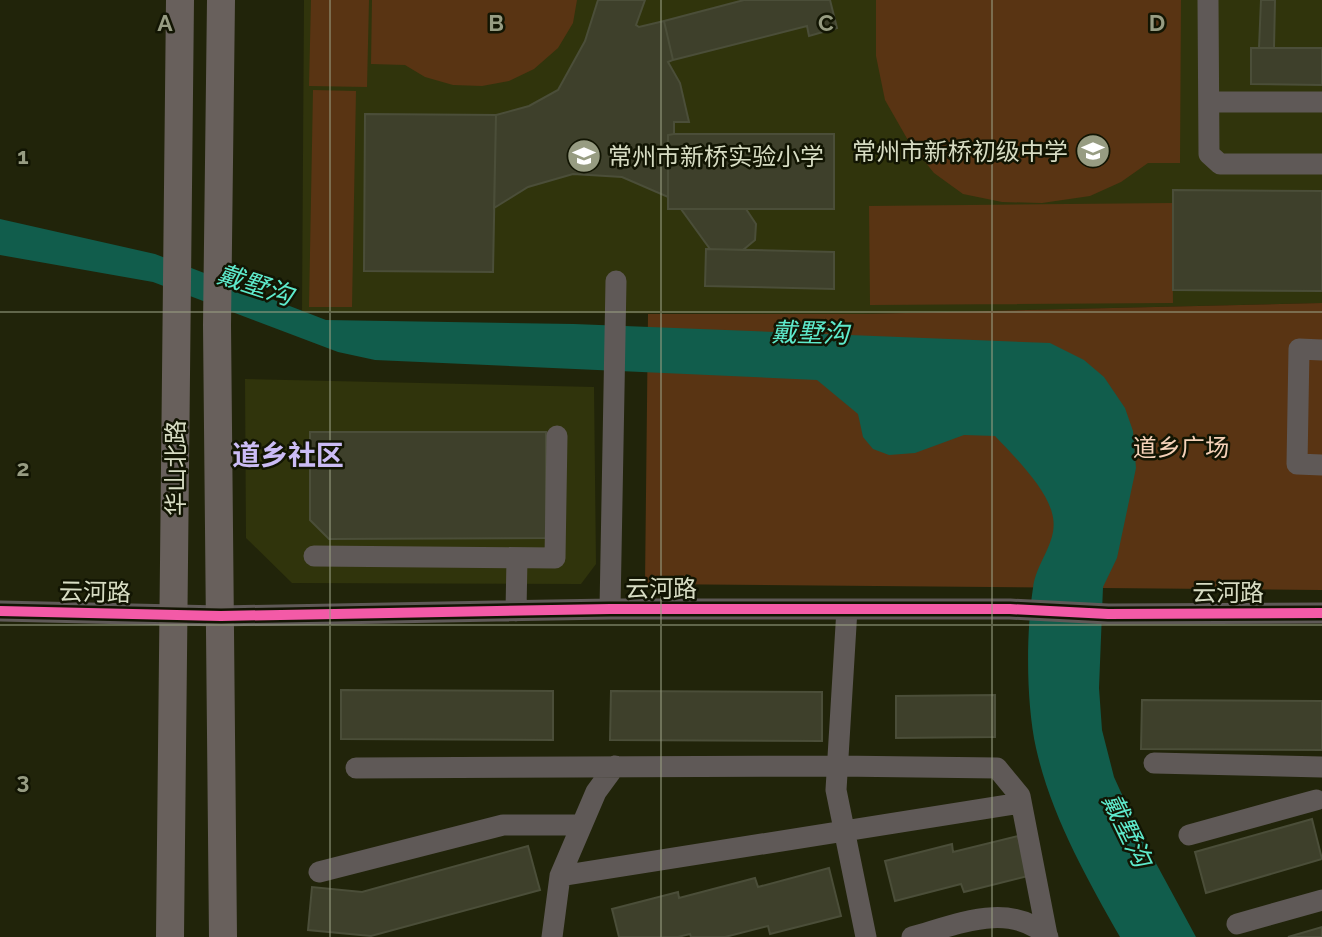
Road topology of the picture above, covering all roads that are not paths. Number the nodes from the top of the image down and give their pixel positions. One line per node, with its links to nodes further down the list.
1 (180, 0): 18 (main road, 华山北路)
2 (221, 0): 19 (main road, 华山北路)
3 (1208, 0): 4 (street)
4 (1209, 102): 5 (street); 6 (street)
5 (1322, 102)
6 (1322, 164)
7 (616, 281): 13 (street)
8 (1322, 349): 10 (street)
9 (557, 436): 12 (street)
10 (1322, 465)
11 (314, 556): 12 (street)
12 (517, 558): 16 (street)
13 (610, 609): 14 (street, 云河路); 16 (street, 云河路)
14 (848, 609): 17 (street, 云河路); 22 (street)
15 (0, 611): 18 (street, 云河路)
16 (516, 611): 19 (street, 云河路)
17 (1322, 613)
18 (174, 615): 19 (street, 云河路); 36 (main road, 华山北路)
19 (221, 616): 37 (main road, 华山北路)
20 (1154, 763): 23 (street)
21 (615, 766): 22 (street); 25 (street); 28 (street)
22 (837, 766): 26 (street); 29 (street)
23 (1286, 766): 24 (street); 27 (street)
24 (1322, 767)
25 (356, 768)
26 (1021, 803): 29 (street); 35 (street)
27 (1319, 804): 30 (street)
28 (582, 825): 31 (street); 32 (street)
29 (844, 830): 32 (street); 39 (street)
30 (1189, 835)
31 (319, 872)
32 (560, 876): 38 (street)
33 (1322, 900): 34 (street)
34 (1237, 924)
35 (1048, 936): 40 (street)
36 (170, 937)
37 (223, 937)
38 (552, 937)
39 (866, 937)
40 (912, 937)

